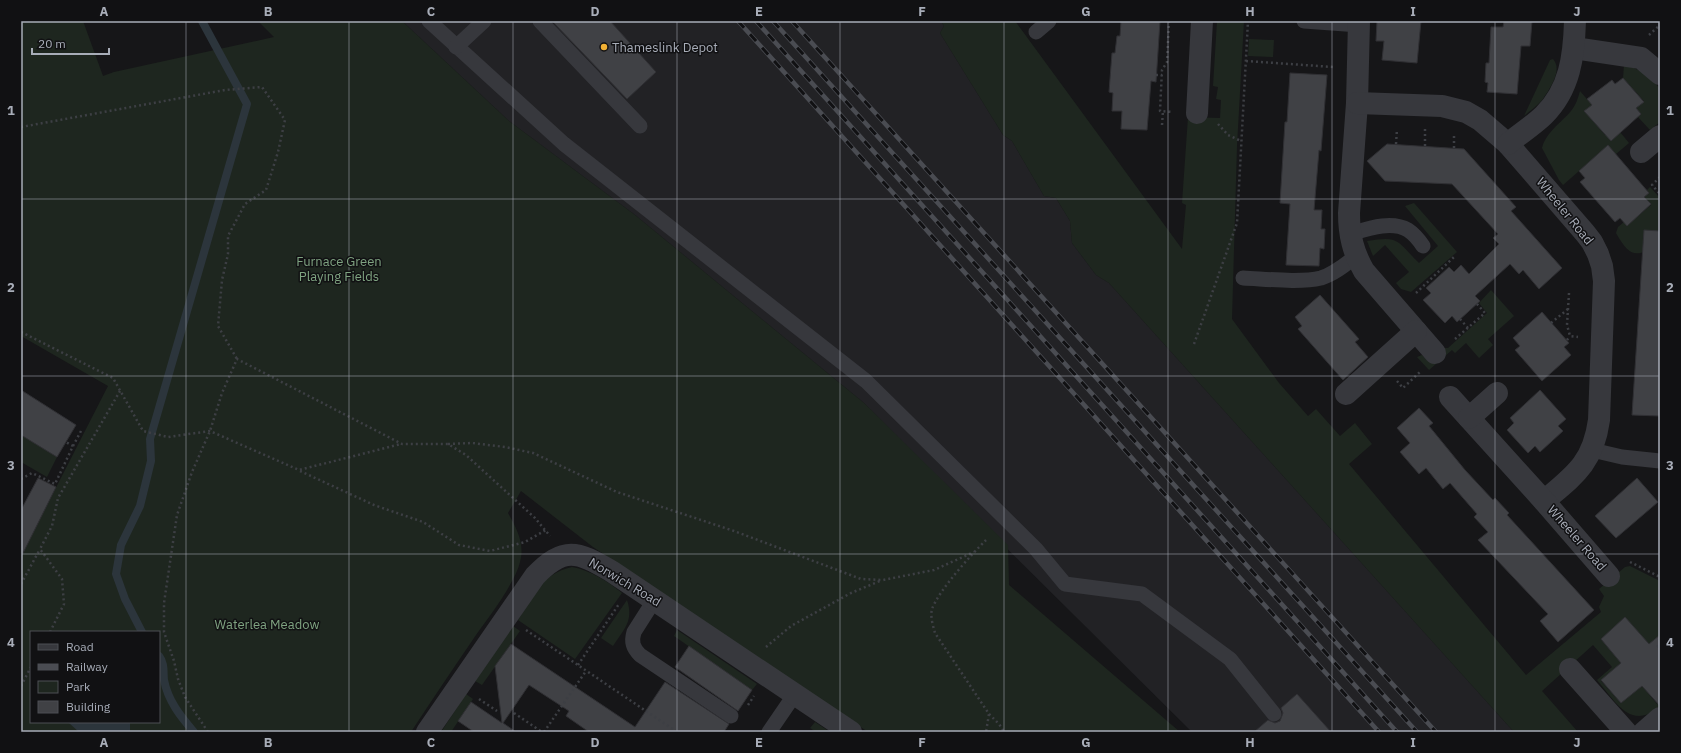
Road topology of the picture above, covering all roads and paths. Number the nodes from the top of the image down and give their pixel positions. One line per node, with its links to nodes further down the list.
1 (429, 21): 11 (lane)
2 (484, 21): 11 (lane)
3 (540, 21): 22 (lane)
4 (1049, 21): 10 (lane)
5 (1202, 21): 20 (street)
6 (1248, 21): 13 (path)
7 (1304, 21): 9 (lane)
8 (1574, 21): 12 (street)
9 (1359, 23): 14 (street)
10 (1036, 32)
11 (456, 47): 89 (lane)
12 (1574, 48): 15 (street); 26 (street)
13 (1246, 61): 14 (path); 25 (path)
14 (1358, 69): 18 (street)
15 (1660, 74)
16 (1156, 75): 17 (path)
17 (1162, 75)
18 (1357, 103): 26 (street, Wheeler Road); 30 (street)
19 (1163, 111): 21 (path)
20 (1207, 115): 25 (path)
21 (1162, 125)
22 (640, 126)
23 (21, 127): 49 (path)
24 (1660, 136): 27 (street)
25 (1242, 141): 47 (path)
26 (1508, 144): 45 (street, Wheeler Road)
27 (1641, 152)
28 (1660, 177): 29 (path)
29 (1660, 194)
30 (1350, 234): 31 (lane); 32 (street)
31 (1423, 246)
32 (1355, 256): 34 (lane); 42 (street)
33 (1454, 257): 36 (path)
34 (1243, 278)
35 (1569, 293): 38 (path)
36 (1412, 296)
37 (1477, 304): 41 (path)
38 (1568, 308): 40 (path); 44 (path)
39 (1460, 319): 41 (path)
40 (1551, 323)
41 (1468, 328): 48 (path)
42 (1416, 331): 48 (street); 52 (street)
43 (21, 332): 50 (path)
44 (1570, 336): 45 (path); 46 (path)
45 (1602, 337): 61 (street, Wheeler Road)
46 (1567, 340)
47 (1194, 344)
48 (1444, 347)
49 (237, 359): 56 (path); 58 (path)
50 (120, 390): 56 (path); 68 (path)
51 (1497, 393): 54 (street)
52 (1346, 394)
53 (1450, 397): 54 (street, Wheeler Road)
54 (1469, 418): 65 (street, Wheeler Road)
55 (80, 431): 60 (path)
56 (210, 431): 63 (path); 92 (path)
57 (66, 442): 60 (path)
58 (402, 444): 59 (path); 63 (path)
59 (448, 444): 66 (path); 72 (path)
60 (73, 446): 64 (path)
61 (1592, 450): 62 (lane); 65 (street, Wheeler Road)
62 (1660, 461)
63 (299, 470): 66 (path)
64 (21, 479)
65 (1544, 501): 71 (street, Wheeler Road)
66 (546, 530): 70 (path)
67 (986, 540): 69 (path)
68 (40, 549): 73 (path); 77 (path)
69 (974, 552): 72 (path); 88 (path)
70 (562, 555): 74 (street, Norwich Road); 76 (street)
71 (1609, 576)
72 (883, 580): 81 (path)
73 (21, 584)
74 (632, 585): 75 (street, Norwich Road); 80 (path)
75 (654, 599): 81 (street, Norwich Road); 90 (lane)
76 (506, 616): 80 (path); 93 (street)
77 (50, 631)
78 (1660, 644): 79 (path)
79 (1657, 646)
80 (578, 665): 84 (path)
81 (751, 665): 86 (street, Norwich Road)
82 (30, 669): 85 (path)
83 (1570, 669): 100 (street)
84 (586, 671): 94 (path); 95 (path)
85 (21, 686)
86 (795, 694): 96 (lane); 97 (street, Norwich Road)
87 (514, 712): 94 (path)
88 (989, 714): 98 (path); 99 (path)
89 (1274, 714)
90 (731, 716)
91 (1660, 718): 101 (street)
92 (208, 732)
93 (427, 732)
94 (543, 732)
95 (677, 732)
96 (769, 732)
97 (851, 732)
98 (986, 732)
99 (1004, 732)
100 (1626, 732)
101 (1644, 732)

